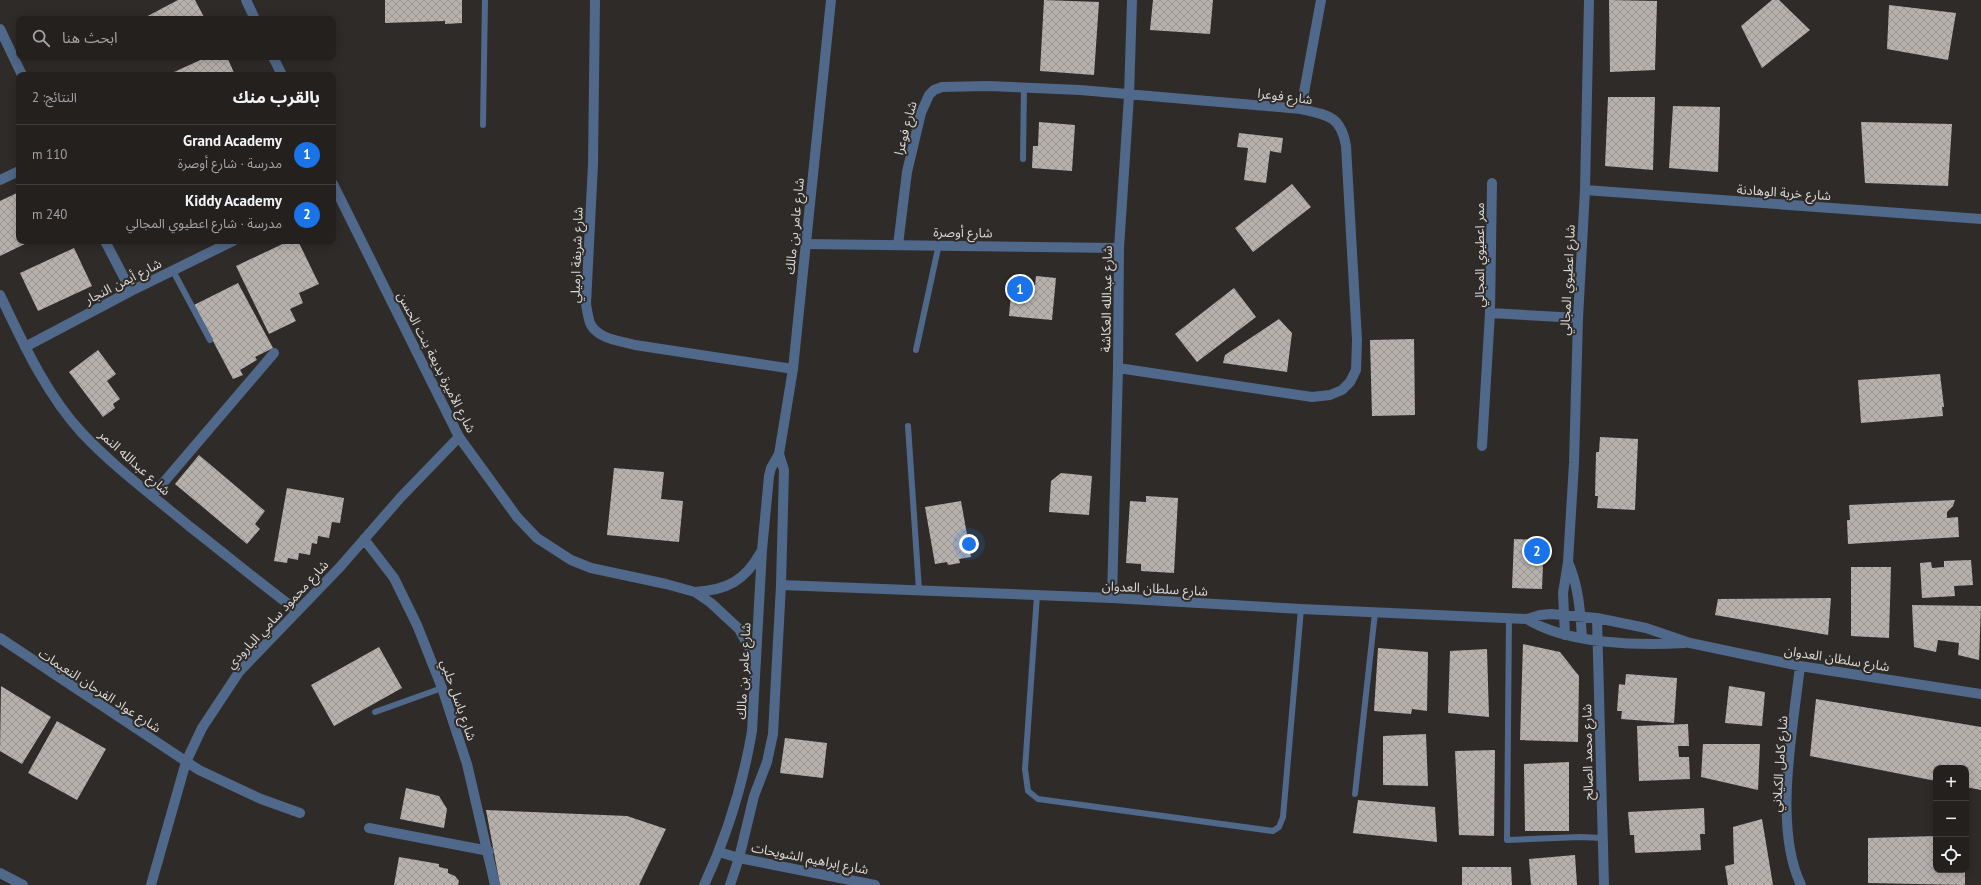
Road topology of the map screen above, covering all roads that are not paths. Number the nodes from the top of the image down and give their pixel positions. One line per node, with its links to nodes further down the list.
1 (246, 0): 8 (street)
2 (485, 0): 16 (lane)
3 (595, 0): 40 (street, شارع شريفة ارميلي)
4 (831, 0): 26 (street, شارع عامر بن مالك)
5 (1132, 0): 14 (street, شارع عبدالله العكاشة)
6 (1321, 0): 15 (street)
7 (1588, 0): 21 (street, شارع اعطيوي المجالي)
8 (254, 16)
9 (0, 29): 11 (street)
10 (274, 60): 12 (street)
11 (21, 72)
12 (280, 72)
13 (1024, 88): 14 (street, شارع فوعرا); 17 (lane); 28 (street, شارع فوعرا)
14 (1129, 96): 15 (street, شارع فوعرا); 29 (street, شارع عبدالله العكاشة)
15 (1301, 109): 39 (street, شارع فوعرا)
16 (483, 125)
17 (1023, 159)
18 (16, 172): 19 (street)
19 (0, 180)
20 (1492, 183): 33 (street, ممر اعطيوي المجالي)
21 (1585, 190): 23 (street, شارع خربة الوهادنة); 34 (street, شارع اعطيوي المجالي)
22 (336, 193): 42 (street, شارع الأميرة بديعة بنت الحسن)
23 (1981, 220)
24 (106, 244): 31 (street)
25 (227, 244): 30 (street, شارع أيمن النجار)
26 (806, 244): 28 (street, شارع أوصرة); 40 (street, شارع عامر بن مالك)
27 (939, 244): 28 (street, شارع أوصرة); 29 (street, شارع أوصرة); 37 (lane)
28 (898, 245)
29 (1119, 248): 39 (street, شارع عبدالله العكاشة)
30 (173, 271): 31 (street, شارع أيمن النجار); 35 (lane)
31 (130, 291): 36 (street, شارع أيمن النجار)
32 (0, 295): 36 (street, شارع عبدالله النمر)
33 (1490, 313): 34 (street, ممر اعطيوي المجالي); 43 (street)
34 (1578, 318): 48 (street, شارع اعطيوي المجالي)
35 (210, 340)
36 (25, 347): 45 (street, شارع عبدالله النمر)
37 (916, 350)
38 (274, 352): 45 (street)
39 (1118, 368): 53 (street, شارع عبدالله العكاشة)
40 (793, 369): 44 (street, شارع عامر بن مالك)
41 (908, 426): 50 (lane)
42 (459, 437): 46 (street, شارع محمود سامي البارودي); 51 (street, شارع الأميرة بديعة بنت الحسن)
43 (1482, 446)
44 (779, 454): 47 (street, شارع عامر بن مالك); 49 (street, شارع عامر بن مالك)
45 (152, 496): 55 (street, شارع عبدالله النمر)
46 (364, 539): 55 (street, شارع محمود سامي البارودي); 69 (street, شارع باسل حلبي)
47 (762, 550): 51 (street, شارع الأميرة بديعة بنت الحسن); 67 (street, شارع عامر بن مالك)
48 (1568, 562): 57 (street, شارع اعطيوي المجالي); 58 (street, شارع اعطيوي المجالي)
49 (781, 585): 50 (street, شارع سلطان العدوان); 79 (street, شارع عامر بن مالك)
50 (919, 590): 52 (street, شارع سلطان العدوان)
51 (695, 592): 67 (street, شارع الأميرة بديعة بنت الحسن)
52 (1037, 595): 53 (street, شارع سلطان العدوان); 54 (lane)
53 (1112, 598): 54 (street, شارع سلطان العدوان)
54 (1301, 609): 56 (street, شارع سلطان العدوان)
55 (296, 610): 72 (street, شارع محمود سامي البارودي)
56 (1375, 613): 59 (street, شارع سلطان العدوان); 73 (lane)
57 (1563, 614): 58 (street, شارع سلطان العدوان); 61 (street, شارع سلطان العدوان); 62 (street, شارع اعطيوي المجالي)
58 (1580, 616): 60 (street, شارع سلطان العدوان); 63 (street, شارع اعطيوي المجالي)
59 (1509, 617): 61 (street, شارع سلطان العدوان); 76 (lane)
60 (1597, 618): 65 (street, شارع محمد الصالح); 66 (street, شارع سلطان العدوان)
61 (1527, 619): 62 (street, شارع سلطان العدوان)
62 (1565, 635): 63 (street, شارع سلطان العدوان)
63 (1582, 637): 65 (street, شارع سلطان العدوان)
64 (0, 638): 72 (street, شارع عواد الفرحان النعيمات)
65 (1597, 640): 66 (street, شارع سلطان العدوان); 76 (street, شارع محمد الصالح)
66 (1690, 642): 68 (street, شارع سلطان العدوان)
67 (757, 663): 78 (street, شارع عامر بن مالك)
68 (1800, 666): 70 (street, شارع سلطان العدوان); 88 (street, شارع كامل الكيلاني)
69 (442, 688): 71 (lane); 77 (street, شارع باسل حلبي)
70 (1981, 694)
71 (375, 712)
72 (186, 762): 74 (street, شارع عواد الفرحان النعيمات); 82 (street, شارع محمود سامي البارودي)
73 (1356, 794)
74 (300, 813)
75 (369, 828): 77 (street)
76 (1602, 838): 87 (street, شارع محمد الصالح)
77 (489, 851): 83 (street, شارع باسل حلبي)
78 (719, 852): 79 (street, شارع إبراهيم الشويحات); 84 (street, شارع عامر بن مالك)
79 (739, 858): 85 (street, شارع عامر بن مالك); 86 (street, شارع إبراهيم الشويحات)
80 (0, 873): 81 (street)
81 (23, 885)
82 (151, 885)
83 (495, 885)
84 (704, 885)
85 (730, 885)
86 (875, 885)
87 (1604, 885)
88 (1801, 885)

